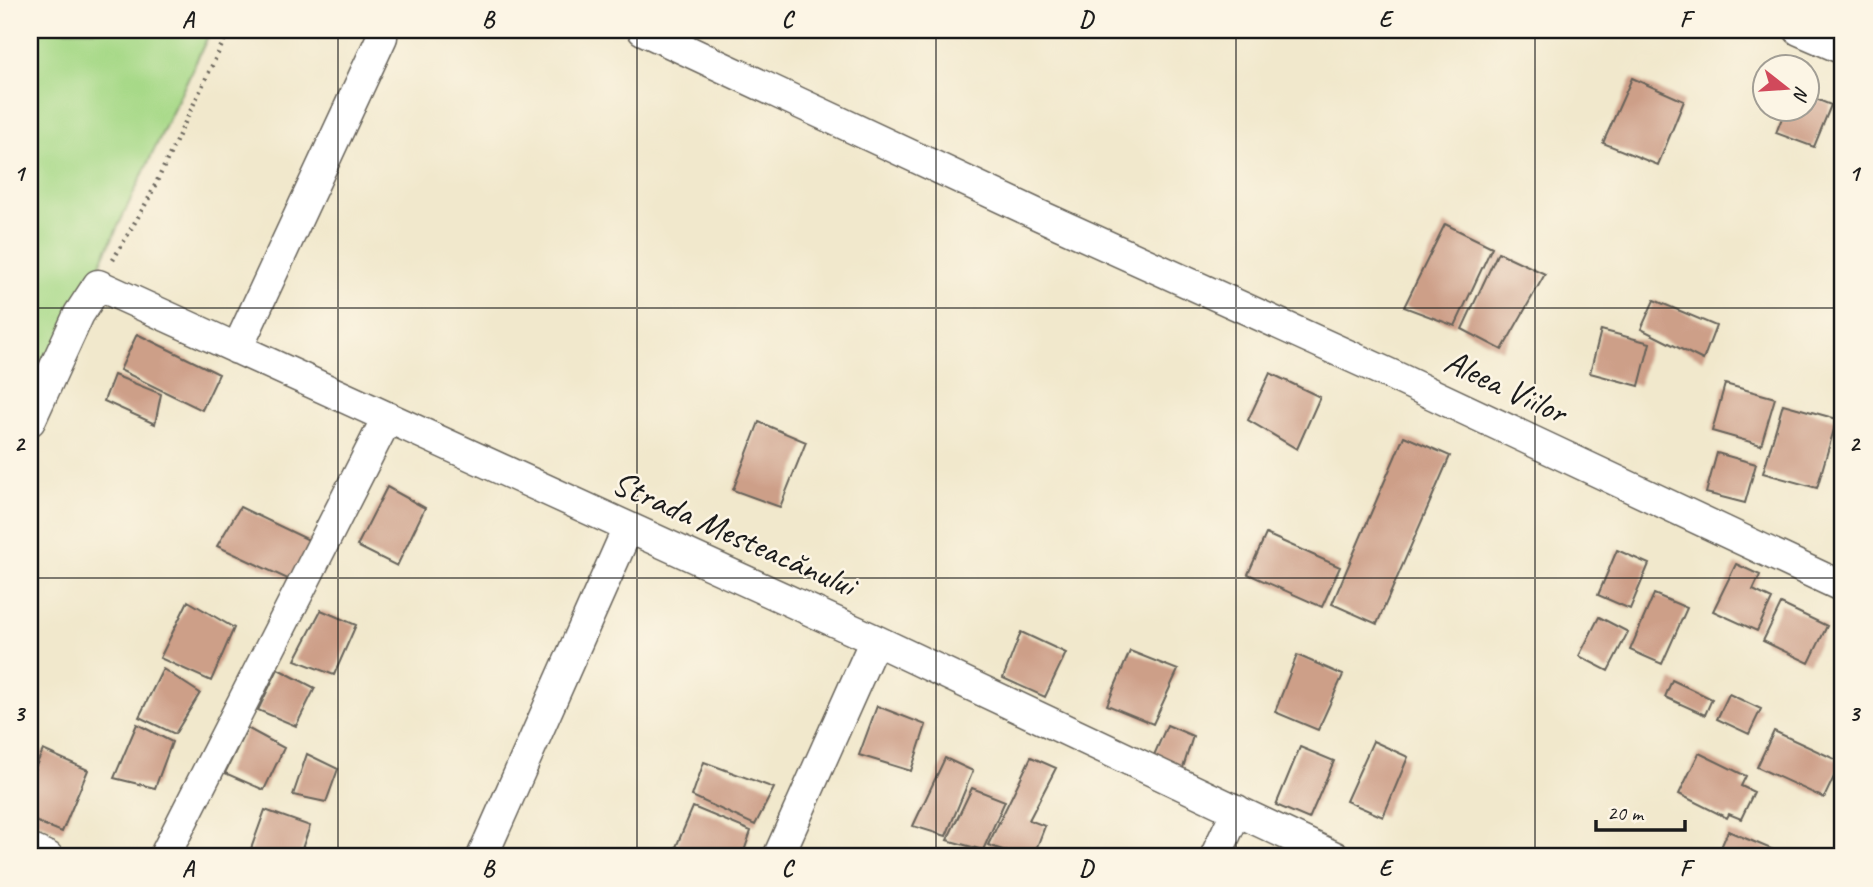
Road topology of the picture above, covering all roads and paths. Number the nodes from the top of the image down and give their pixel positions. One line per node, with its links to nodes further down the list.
1 (229, 30): 6 (path)
2 (643, 30): 11 (street, Aleea Viilor)
3 (1799, 30): 5 (street)
4 (382, 37): 7 (street)
5 (1843, 49)
6 (98, 285): 7 (street, Strada Mesteacănului); 9 (street)
7 (237, 349): 8 (street, Strada Mesteacănului)
8 (387, 418): 10 (street, Strada Mesteacănului); 14 (street)
9 (30, 421)
10 (628, 528): 12 (street, Strada Mesteacănului); 15 (street)
11 (1843, 587)
12 (875, 640): 13 (street, Strada Mesteacănului); 16 (street)
13 (1237, 810): 17 (street); 18 (street, Strada Mesteacănului)
14 (164, 857)
15 (482, 857)
16 (778, 857)
17 (1215, 857)
18 (1335, 857)

